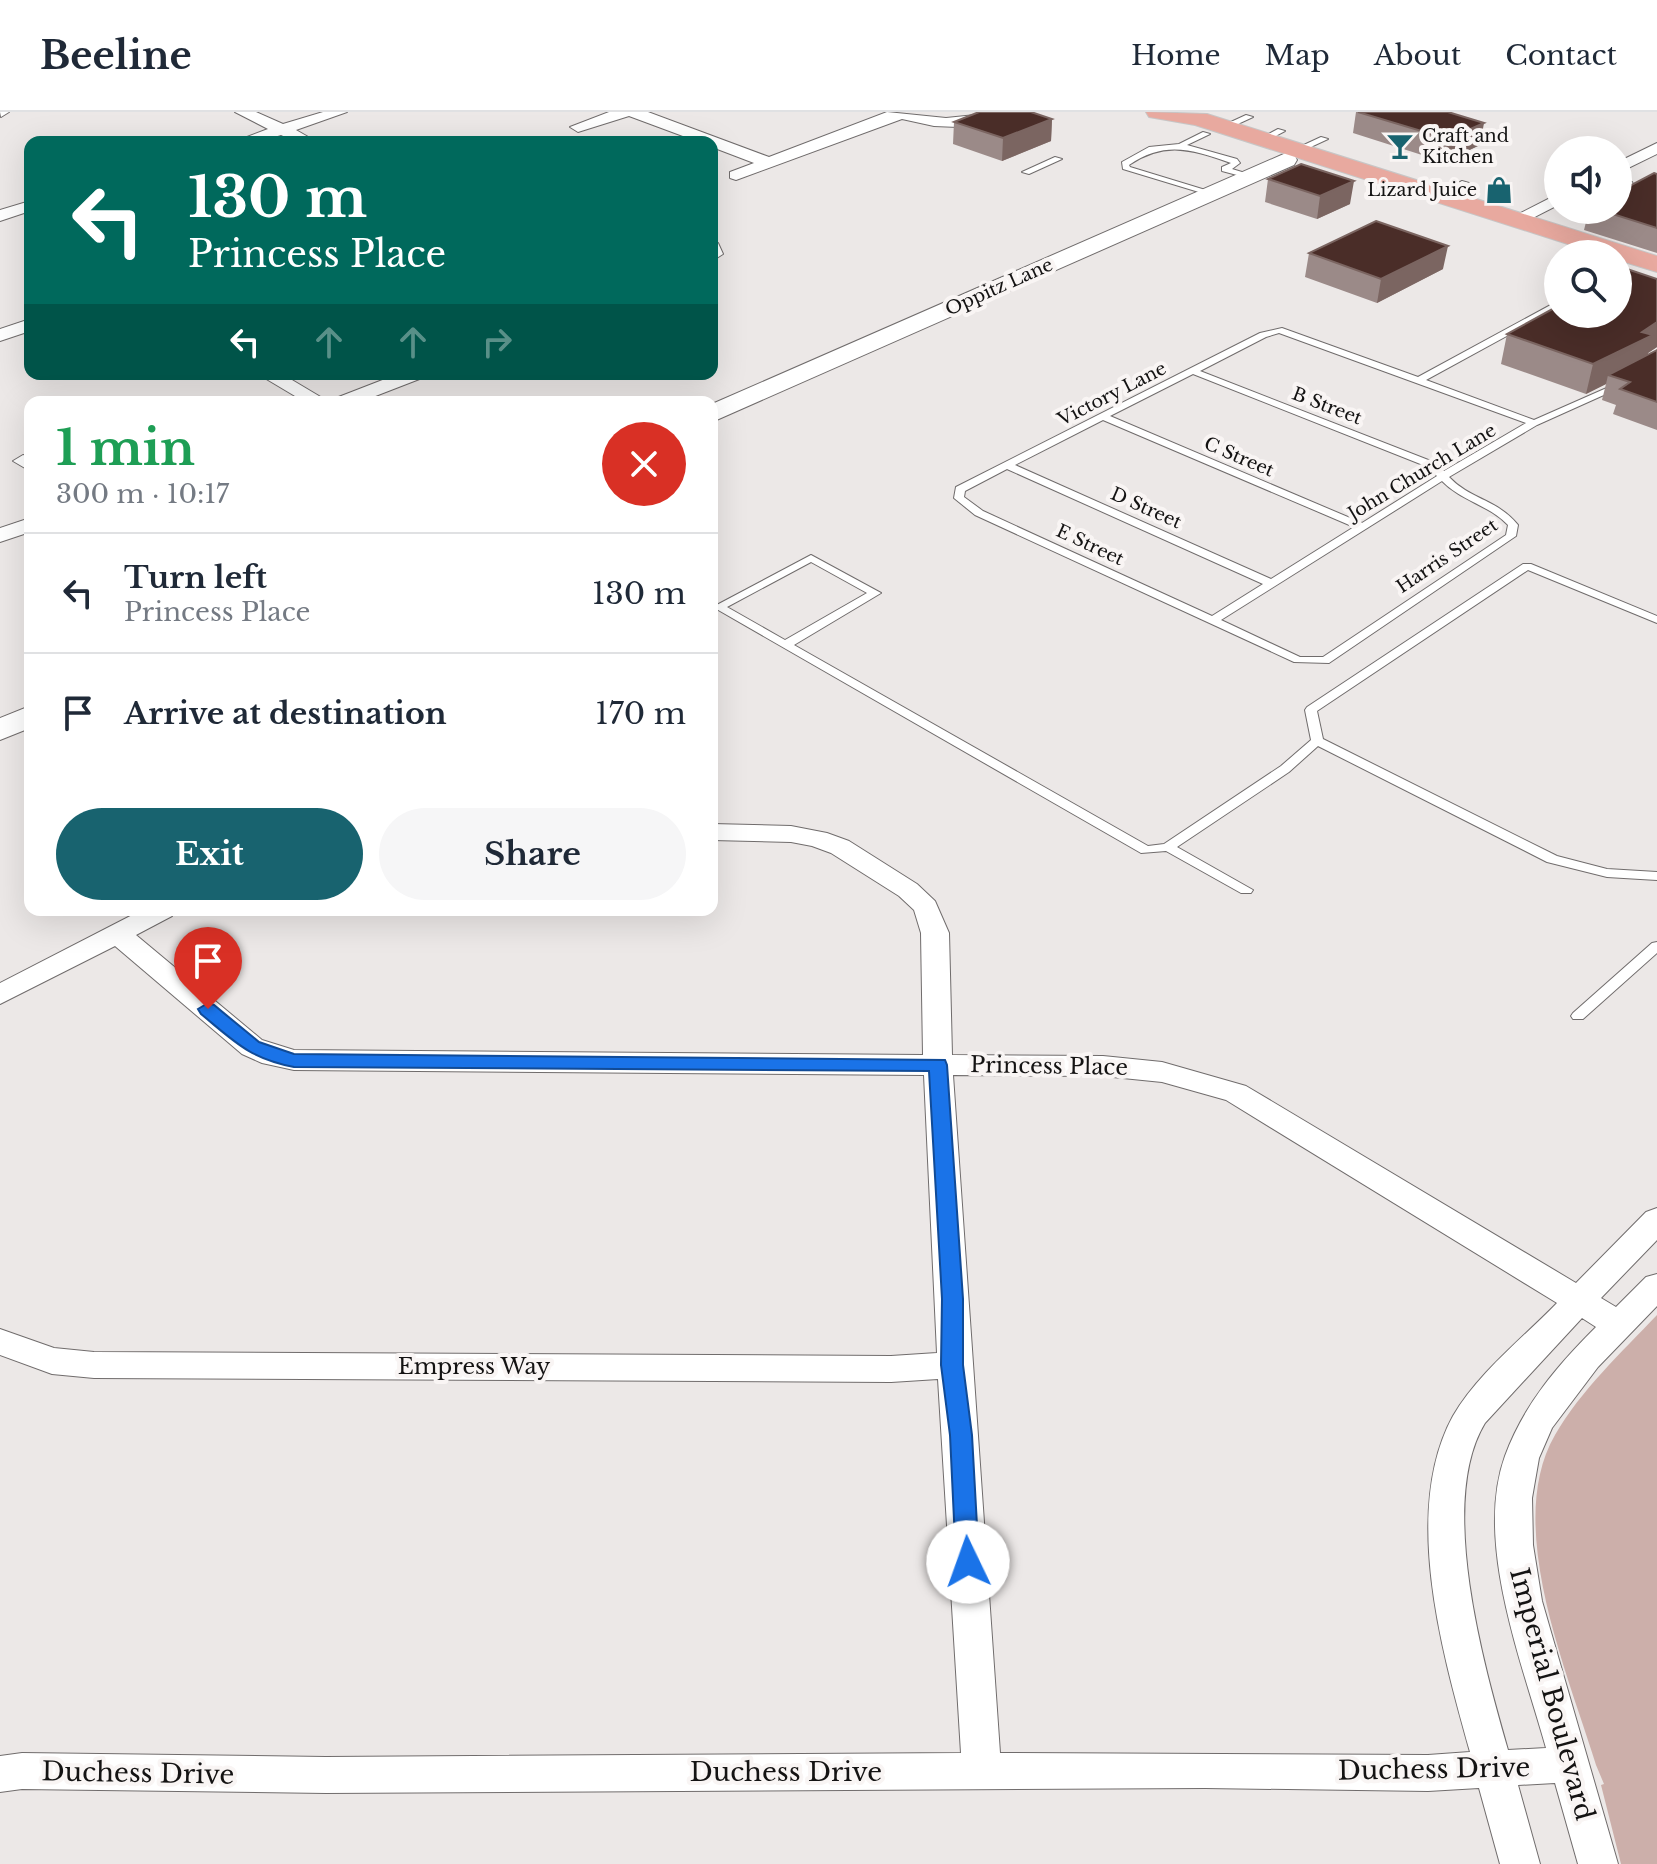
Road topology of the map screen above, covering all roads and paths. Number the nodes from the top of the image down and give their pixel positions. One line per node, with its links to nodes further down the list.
1 (243, 112): 10 (street)
2 (339, 112): 10 (street)
3 (625, 112): 9 (street)
4 (634, 112): 14 (street)
5 (997, 112): 7 (street)
6 (1157, 112): 11 (main road)
7 (898, 113): 22 (street)
8 (1249, 117): 11 (lane)
9 (578, 127)
10 (282, 130): 12 (street); 13 (street)
11 (1215, 130): 17 (lane); 19 (main road); 19 (main road)
12 (262, 136)
13 (296, 136)
14 (698, 136)
15 (1324, 139): 19 (lane)
16 (718, 144): 22 (street)
17 (1183, 144): 25 (lane); 27 (lane)
18 (1657, 148): 21 (street)
19 (1292, 155): 25 (street, Oppitz Lane); 28 (main road); 33 (main road)
20 (1058, 159): 23 (lane)
21 (1632, 161)
22 (769, 163): 24 (street)
23 (1026, 172)
24 (736, 175)
25 (1249, 177): 27 (street, Oppitz Lane)
26 (1465, 183): 28 (lane)
27 (1209, 194): 46 (street, Oppitz Lane)
28 (1440, 195): 32 (main road)
29 (1544, 206): 32 (street)
30 (24, 208): 31 (street)
31 (0, 216)
32 (1517, 219): 34 (main road)
33 (1544, 242)
34 (1656, 266): 35 (main road)
35 (1632, 267)
36 (1544, 312): 42 (lane)
37 (24, 327): 38 (street)
38 (0, 335)
39 (1193, 371): 42 (lane, Victory Lane); 47 (lane, Victory Lane); 50 (lane, B Street)
40 (279, 380): 44 (street)
41 (400, 380): 45 (street)
42 (1418, 381): 48 (lane)
43 (1628, 382): 48 (lane, John Church Lane)
44 (308, 396)
45 (358, 396)
46 (718, 411)
47 (1103, 417): 49 (lane, Victory Lane); 53 (lane, C Street)
48 (1534, 423): 50 (lane, John Church Lane)
49 (1008, 466): 51 (lane, Victory Lane); 55 (lane, D Street)
50 (1445, 477): 53 (lane, John Church Lane); 59 (lane, Harris Street)
51 (959, 495): 57 (lane, E Street)
52 (24, 526): 54 (street)
53 (1363, 527): 55 (lane, John Church Lane)
54 (0, 536)
55 (1270, 583): 57 (lane, John Church Lane)
56 (1657, 620): 62 (lane)
57 (1212, 621): 59 (lane, E Street)
58 (787, 644): 58 (lane); 64 (lane)
59 (1325, 661)
60 (24, 719): 61 (street)
61 (0, 730)
62 (1317, 741): 64 (lane); 65 (lane)
63 (718, 832): 72 (street)
64 (1168, 847): 66 (lane)
65 (1657, 876)
66 (1246, 890)
67 (152, 916): 68 (street)
68 (118, 935): 70 (street); 72 (street, Princess Place)
69 (1657, 946): 71 (lane)
70 (0, 995)
71 (1578, 1016)
72 (938, 1065): 75 (street, Princess Place); 78 (street)
73 (1657, 1220): 75 (street)
74 (1657, 1286): 76 (street, Imperial Boulevard)
75 (1578, 1300): 76 (street, Princess Place); 80 (street)
76 (1619, 1325): 79 (street, Imperial Boulevard)
77 (0, 1342): 78 (street, Empress Way)
78 (952, 1365): 81 (street)
79 (1572, 1764): 80 (street, Duchess Drive); 84 (street, Imperial Boulevard)
80 (1494, 1769): 81 (street, Duchess Drive); 83 (street)
81 (982, 1771): 82 (street, Duchess Drive)
82 (0, 1774)
83 (1520, 1864)
84 (1598, 1864)

